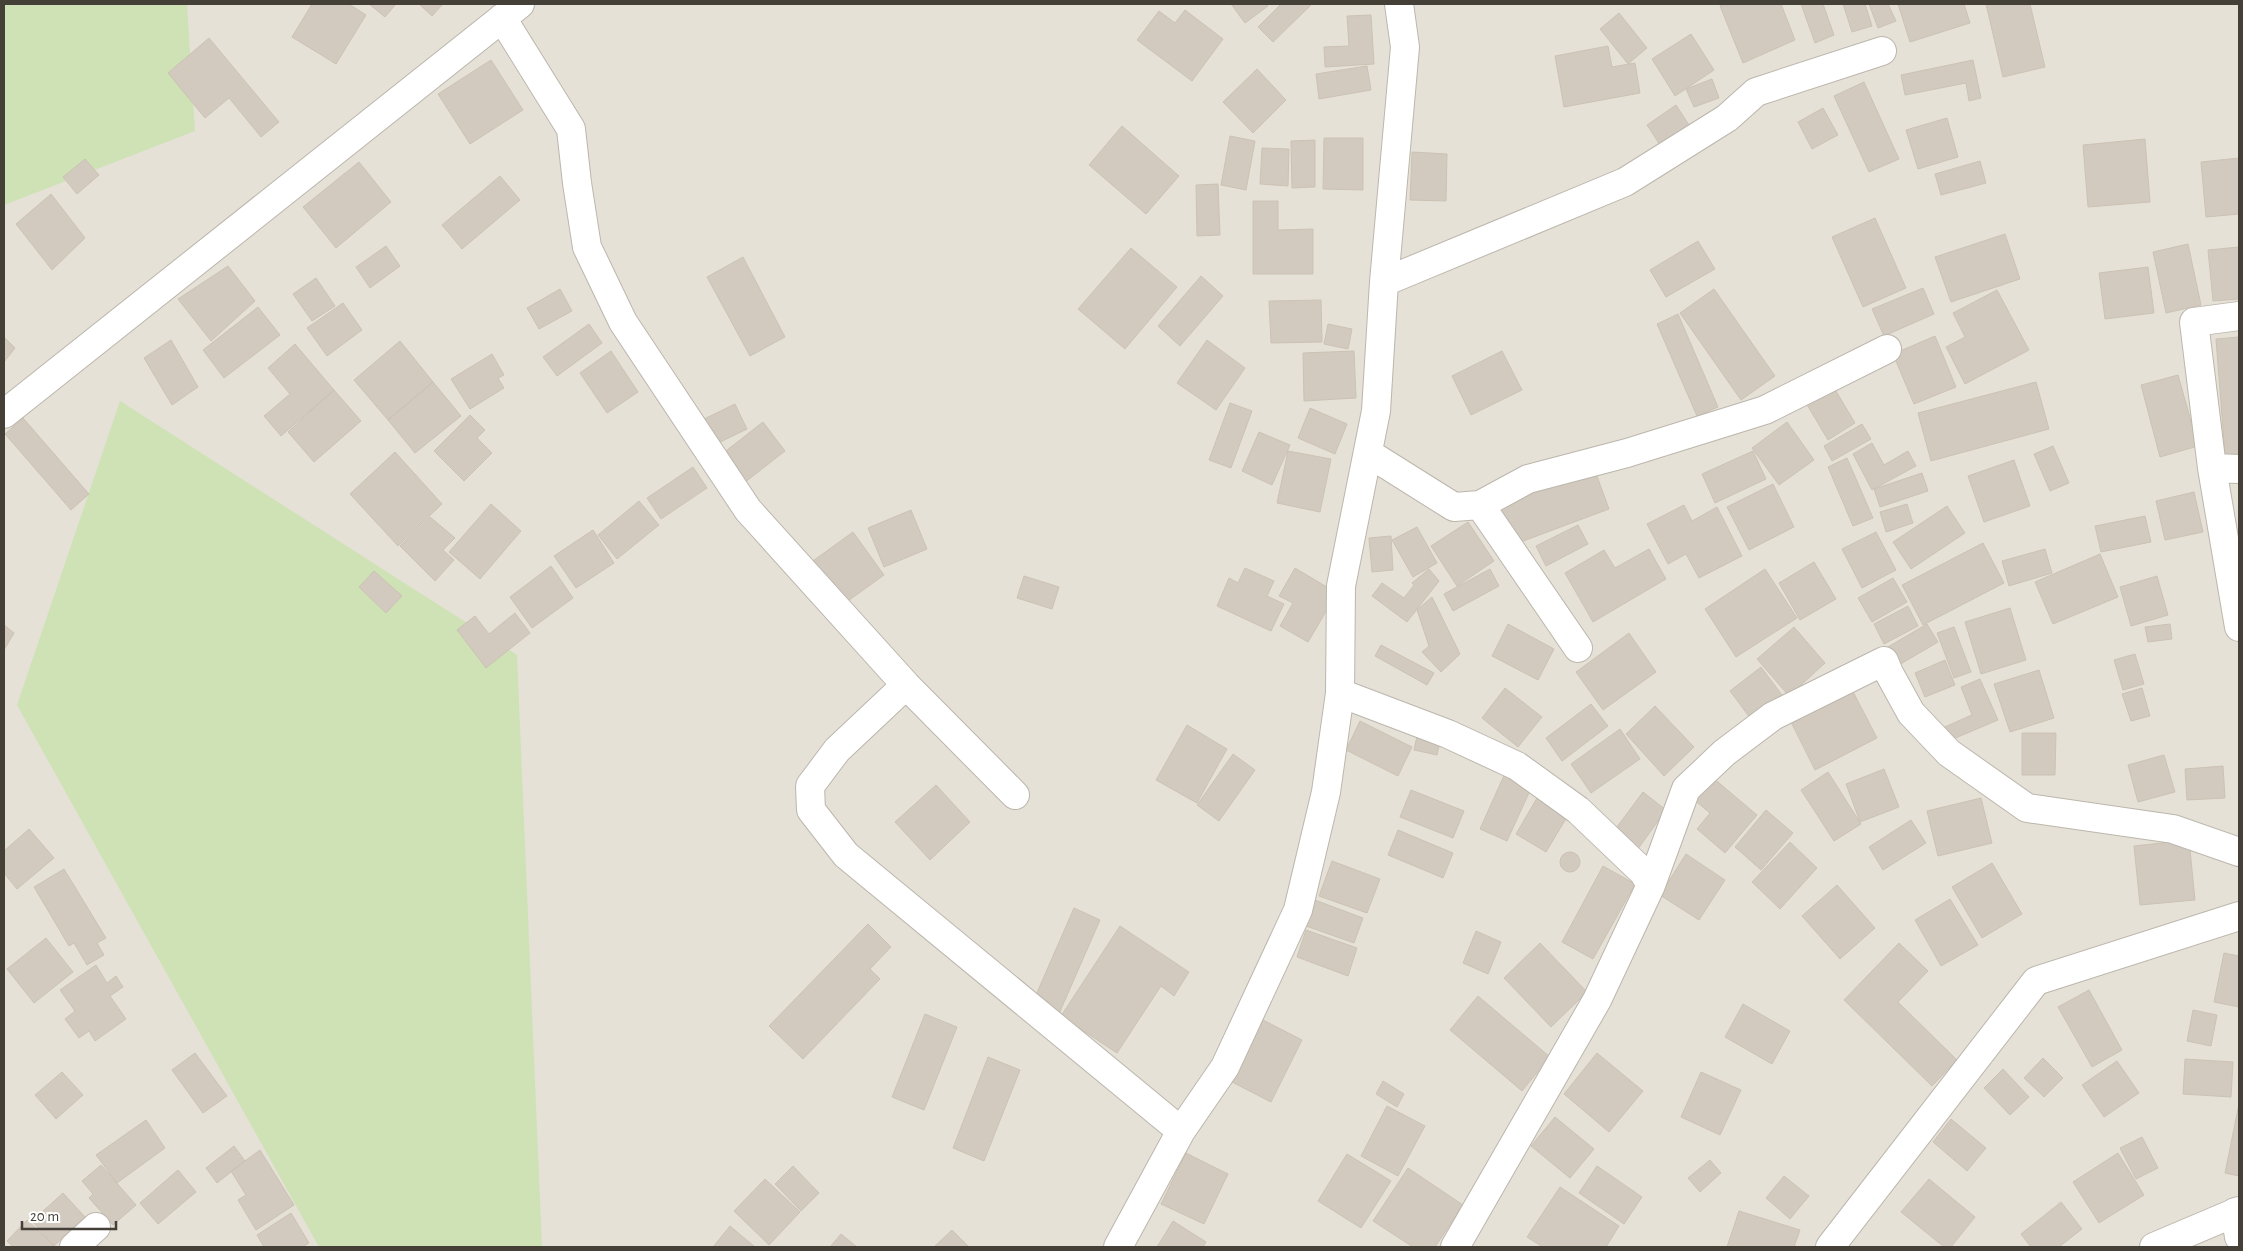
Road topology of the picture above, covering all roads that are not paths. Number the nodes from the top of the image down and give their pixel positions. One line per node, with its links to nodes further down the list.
1 (1399, 4): 4 (street)
2 (511, 11): 7 (street); 14 (street)
3 (1882, 51): 4 (street)
4 (1384, 282): 8 (street)
5 (2239, 316): 9 (street)
6 (1887, 349): 11 (street)
7 (4, 414)
8 (1368, 453): 11 (street); 15 (street)
9 (2212, 468): 10 (street); 12 (street)
10 (2239, 469)
11 (1480, 505): 13 (street)
12 (2239, 627)
13 (1578, 648)
14 (906, 685): 16 (street); 20 (street)
15 (1340, 693): 18 (street); 20 (street)
16 (1015, 795)
17 (2238, 843): 18 (street)
18 (1651, 885): 25 (street)
19 (2239, 916): 26 (street)
20 (1181, 1131): 24 (street)
21 (2238, 1220): 27 (street)
22 (96, 1227): 23 (street)
23 (74, 1247)
24 (1118, 1247)
25 (1455, 1247)
26 (1830, 1247)
27 (2154, 1247)

